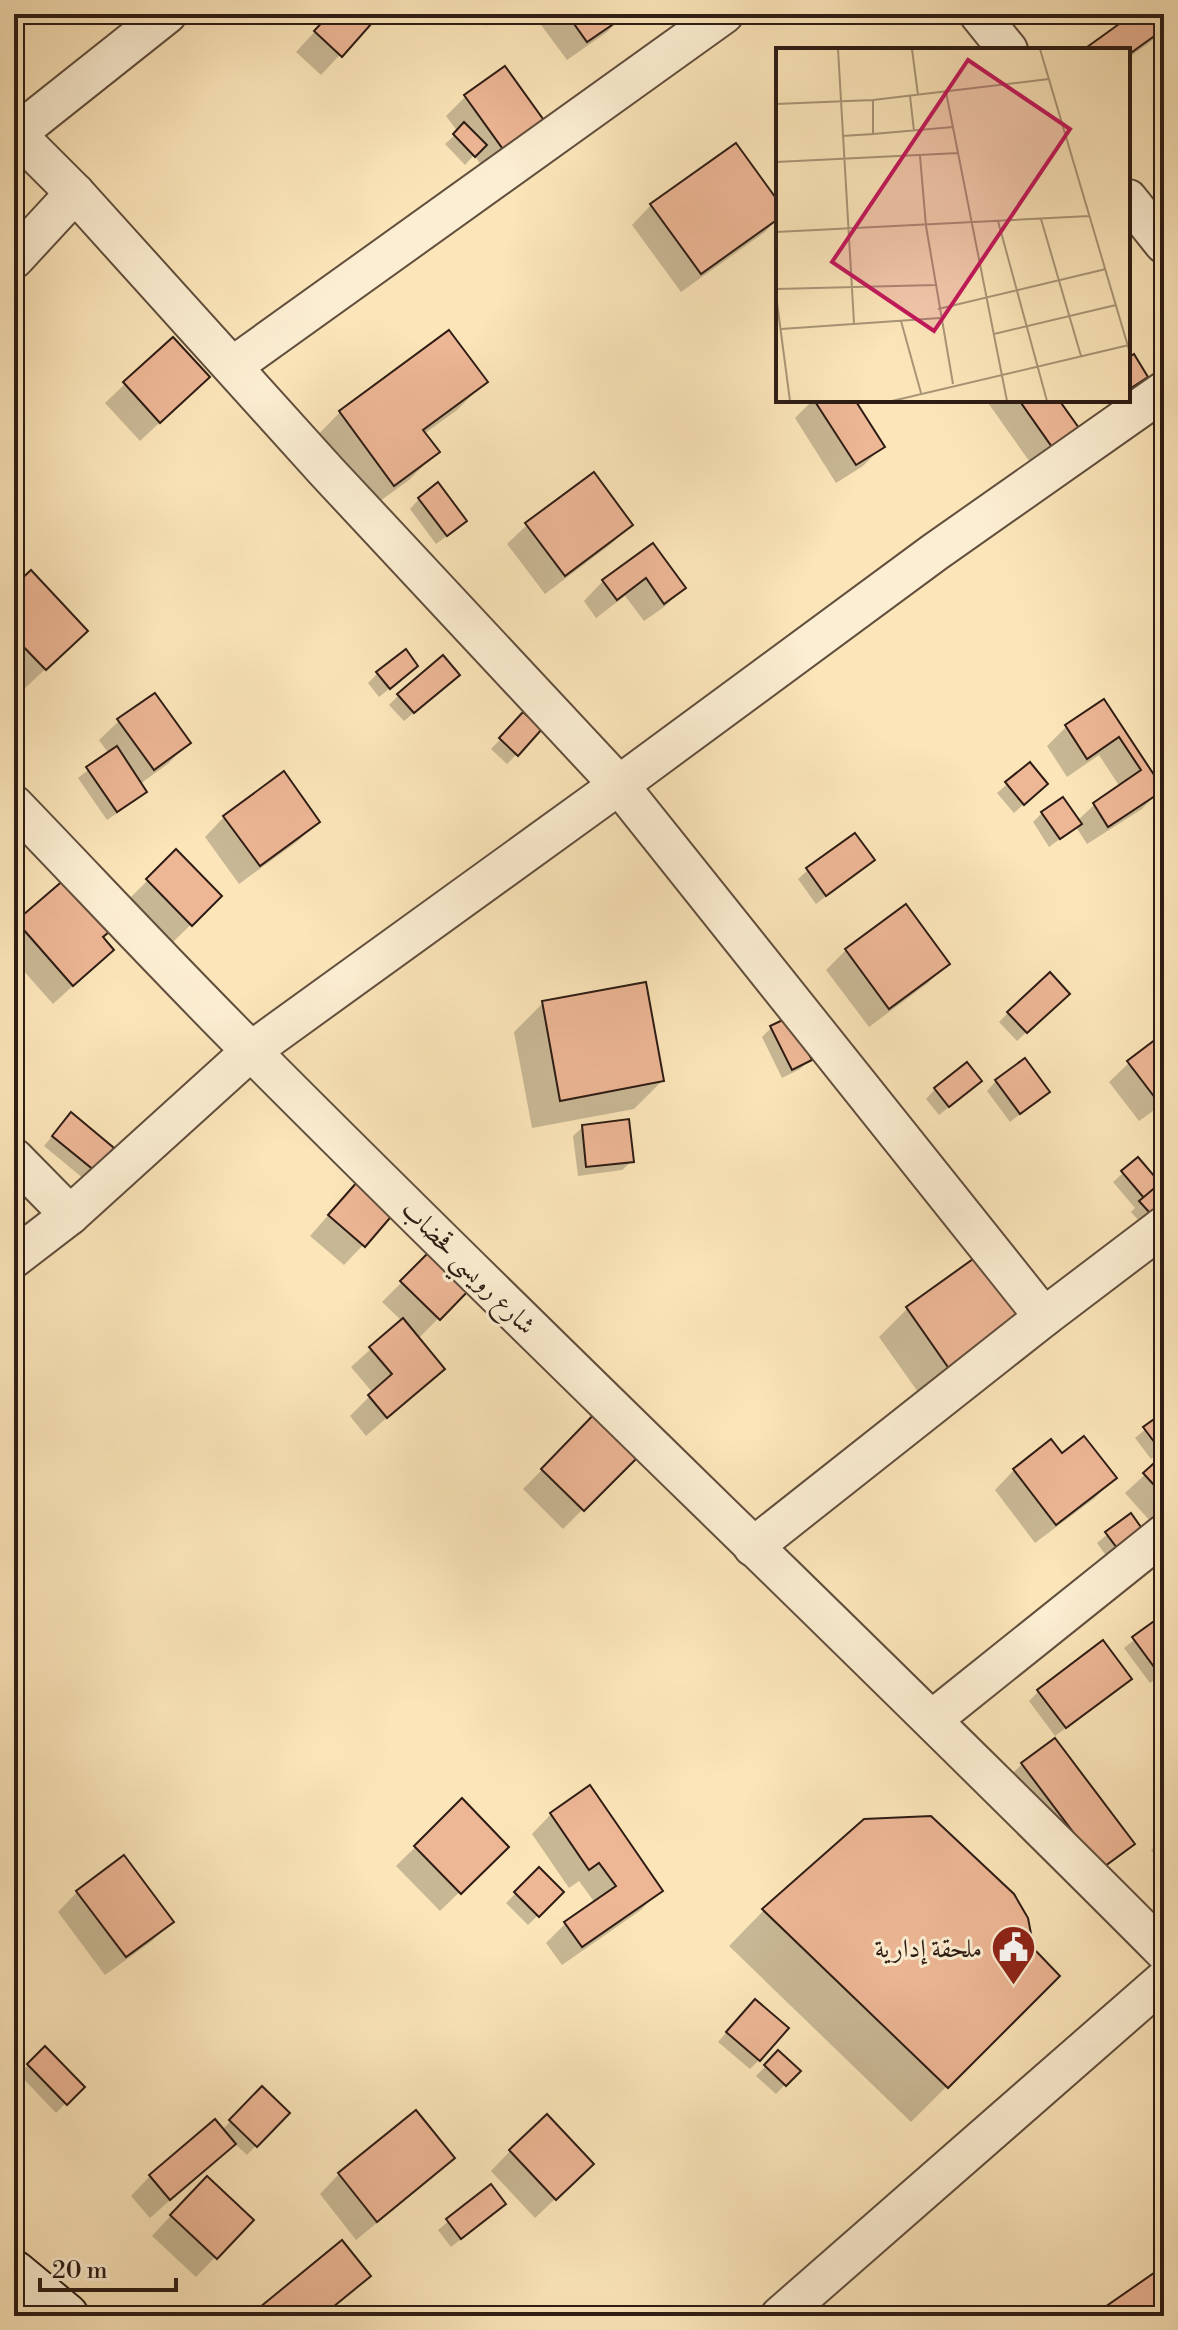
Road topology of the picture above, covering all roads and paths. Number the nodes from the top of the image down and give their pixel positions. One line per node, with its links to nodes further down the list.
1 (167, 14): 5 (street)
2 (724, 14): 10 (street)
3 (979, 14): 4 (street)
4 (1006, 48)
5 (15, 133): 6 (street)
6 (75, 193): 9 (street); 10 (street)
7 (1130, 202): 8 (street)
8 (1164, 244)
9 (14, 259)
10 (233, 366): 12 (street)
11 (1164, 391): 12 (street)
12 (619, 785): 14 (street); 19 (street)
13 (14, 805): 14 (street, شارع رويسي قحضاب)
14 (251, 1051): 16 (street); 21 (street, شارع رويسي قحضاب)
15 (14, 1158): 16 (street)
16 (70, 1215): 18 (street)
17 (1164, 1226): 19 (street)
18 (14, 1258)
19 (1044, 1317): 21 (street)
20 (1164, 1534): 22 (street)
21 (753, 1547): 22 (street, شارع رويسي قحضاب)
22 (933, 1719): 23 (street, شارع رويسي قحضاب)
23 (1164, 1951)
24 (1164, 1980): 27 (street)
25 (14, 2273): 26 (street)
26 (66, 2316)
27 (780, 2316)

